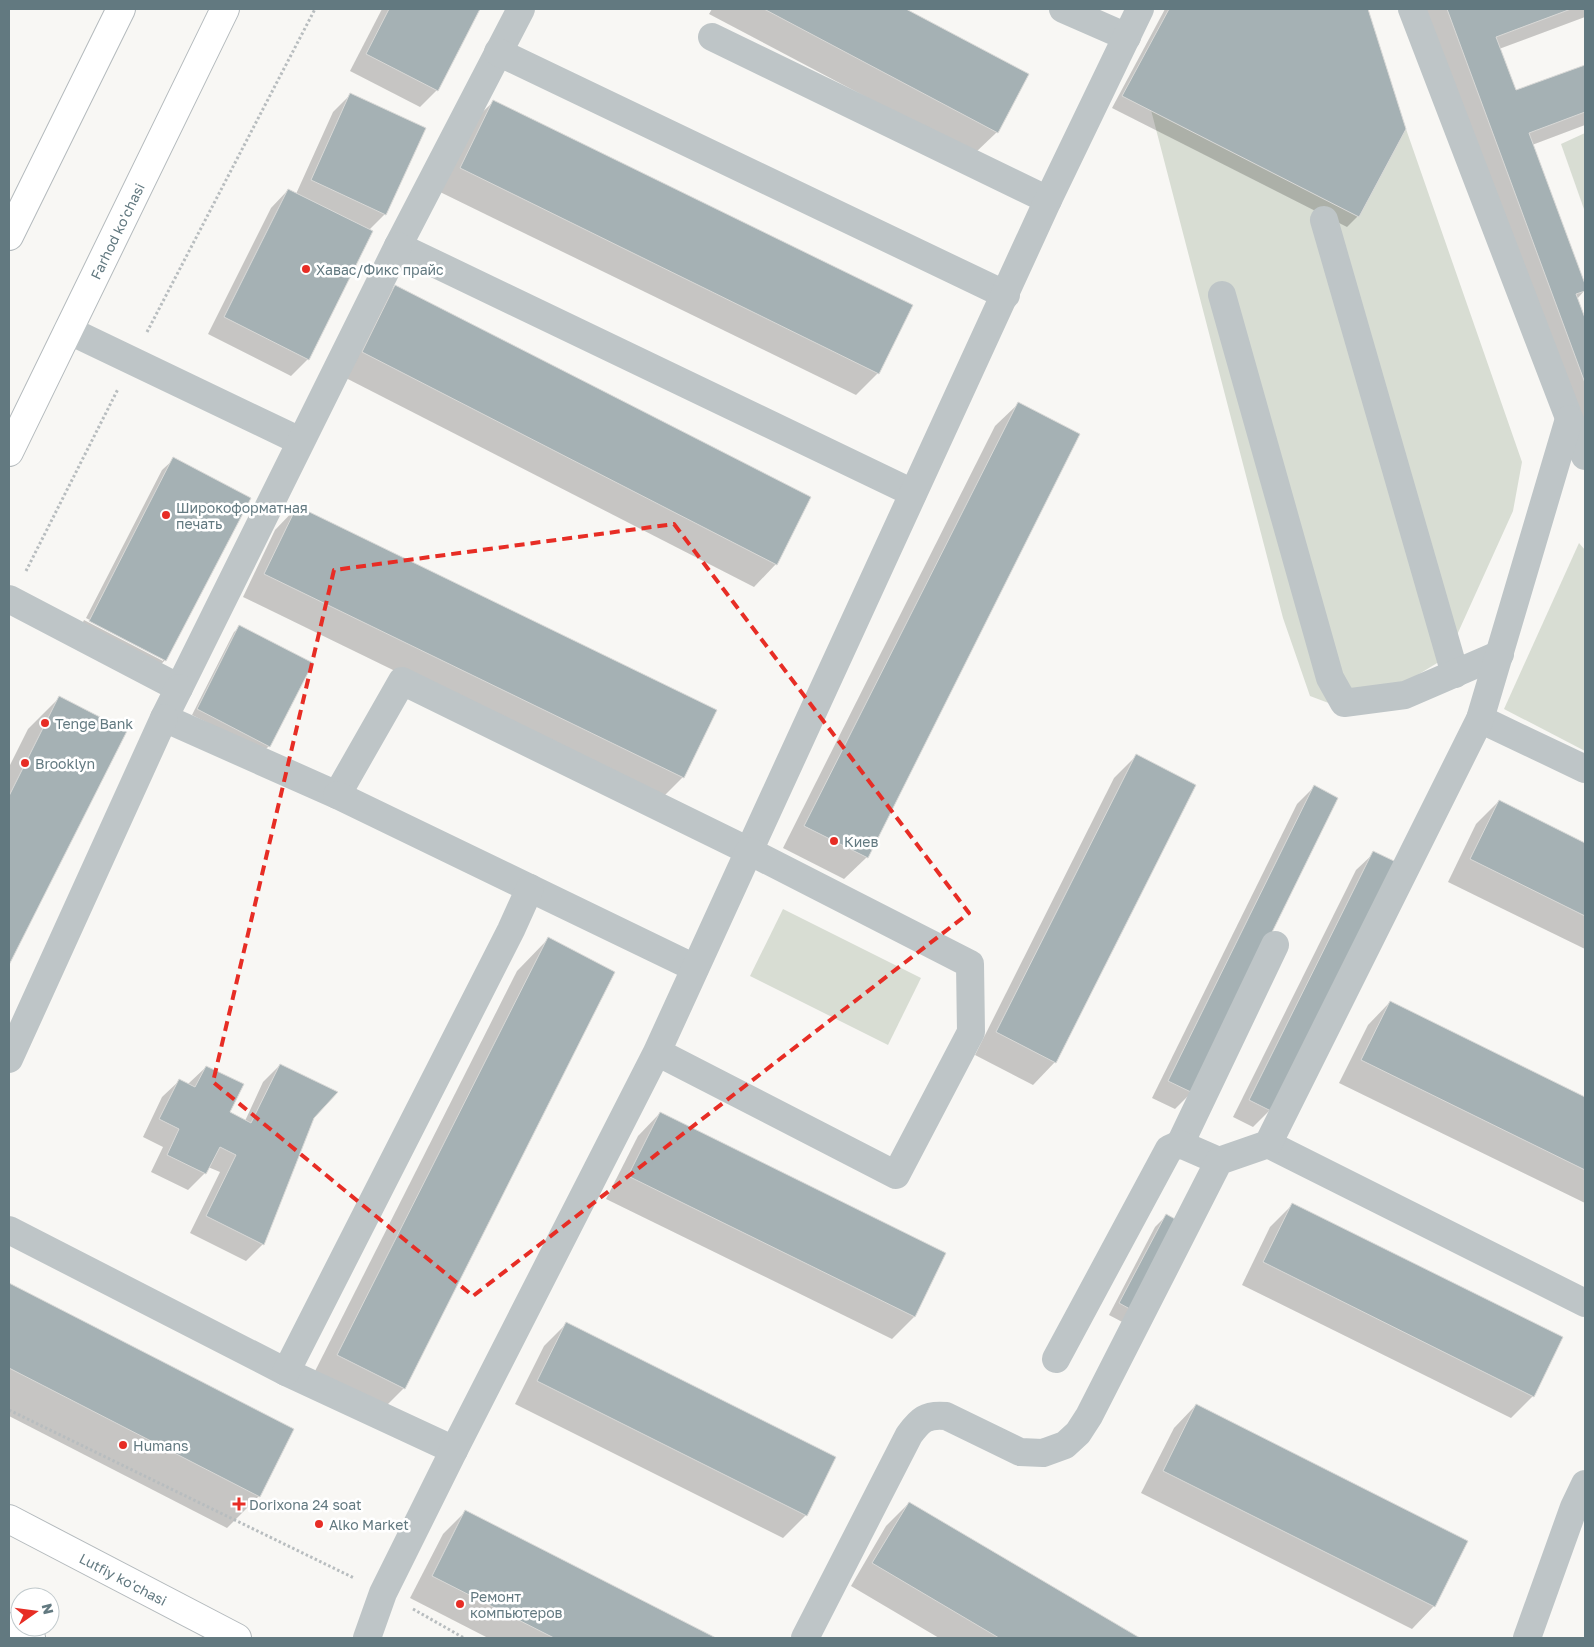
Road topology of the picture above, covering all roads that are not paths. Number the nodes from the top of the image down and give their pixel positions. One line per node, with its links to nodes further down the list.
1 (121, 9): 12 (main road)
2 (225, 9): 16 (main road, Farhod ko'chasi)
3 (521, 9): 9 (lane)
4 (1063, 9): 8 (lane)
5 (1140, 9): 8 (lane)
6 (1412, 9): 17 (lane)
7 (712, 37): 10 (lane)
8 (1127, 37): 10 (lane)
9 (498, 52): 13 (lane); 14 (lane)
10 (1048, 200): 14 (lane)
11 (1324, 220): 24 (lane)
12 (9, 236)
13 (398, 246): 18 (lane); 21 (lane)
14 (1006, 295): 21 (lane)
15 (1222, 295): 24 (lane)
16 (68, 330): 18 (lane); 19 (main road, Farhod ko'chasi)
17 (1569, 419): 20 (lane); 23 (lane)
18 (300, 441): 25 (lane)
19 (9, 452)
20 (1585, 456)
21 (913, 492): 30 (lane)
22 (10, 600): 25 (lane)
23 (1500, 654): 24 (lane); 27 (lane)
24 (1455, 674)
25 (179, 688): 26 (lane)
26 (164, 718): 29 (lane); 35 (lane)
27 (1480, 720): 28 (lane); 37 (lane)
28 (1585, 768)
29 (337, 795): 30 (lane); 31 (lane)
30 (749, 851): 33 (lane); 34 (lane)
31 (530, 888): 33 (lane); 42 (lane)
32 (1276, 945): 36 (lane)
33 (695, 968): 34 (lane)
34 (657, 1052): 43 (lane)
35 (9, 1059)
36 (1180, 1144): 38 (lane); 41 (lane)
37 (1268, 1144): 38 (lane); 40 (lane)
38 (1218, 1161): 47 (lane)
39 (9, 1230): 42 (lane)
40 (1585, 1303)
41 (1056, 1359)
42 (286, 1372): 43 (lane)
43 (454, 1450): 50 (lane)
44 (1585, 1484): 51 (lane)
45 (9, 1518): 49 (main road, Lutfiy ko'chasi)
46 (9, 1627): 48 (main road)
47 (810, 1636)
48 (31, 1638)
49 (237, 1638)
50 (367, 1638)
51 (1529, 1638)

